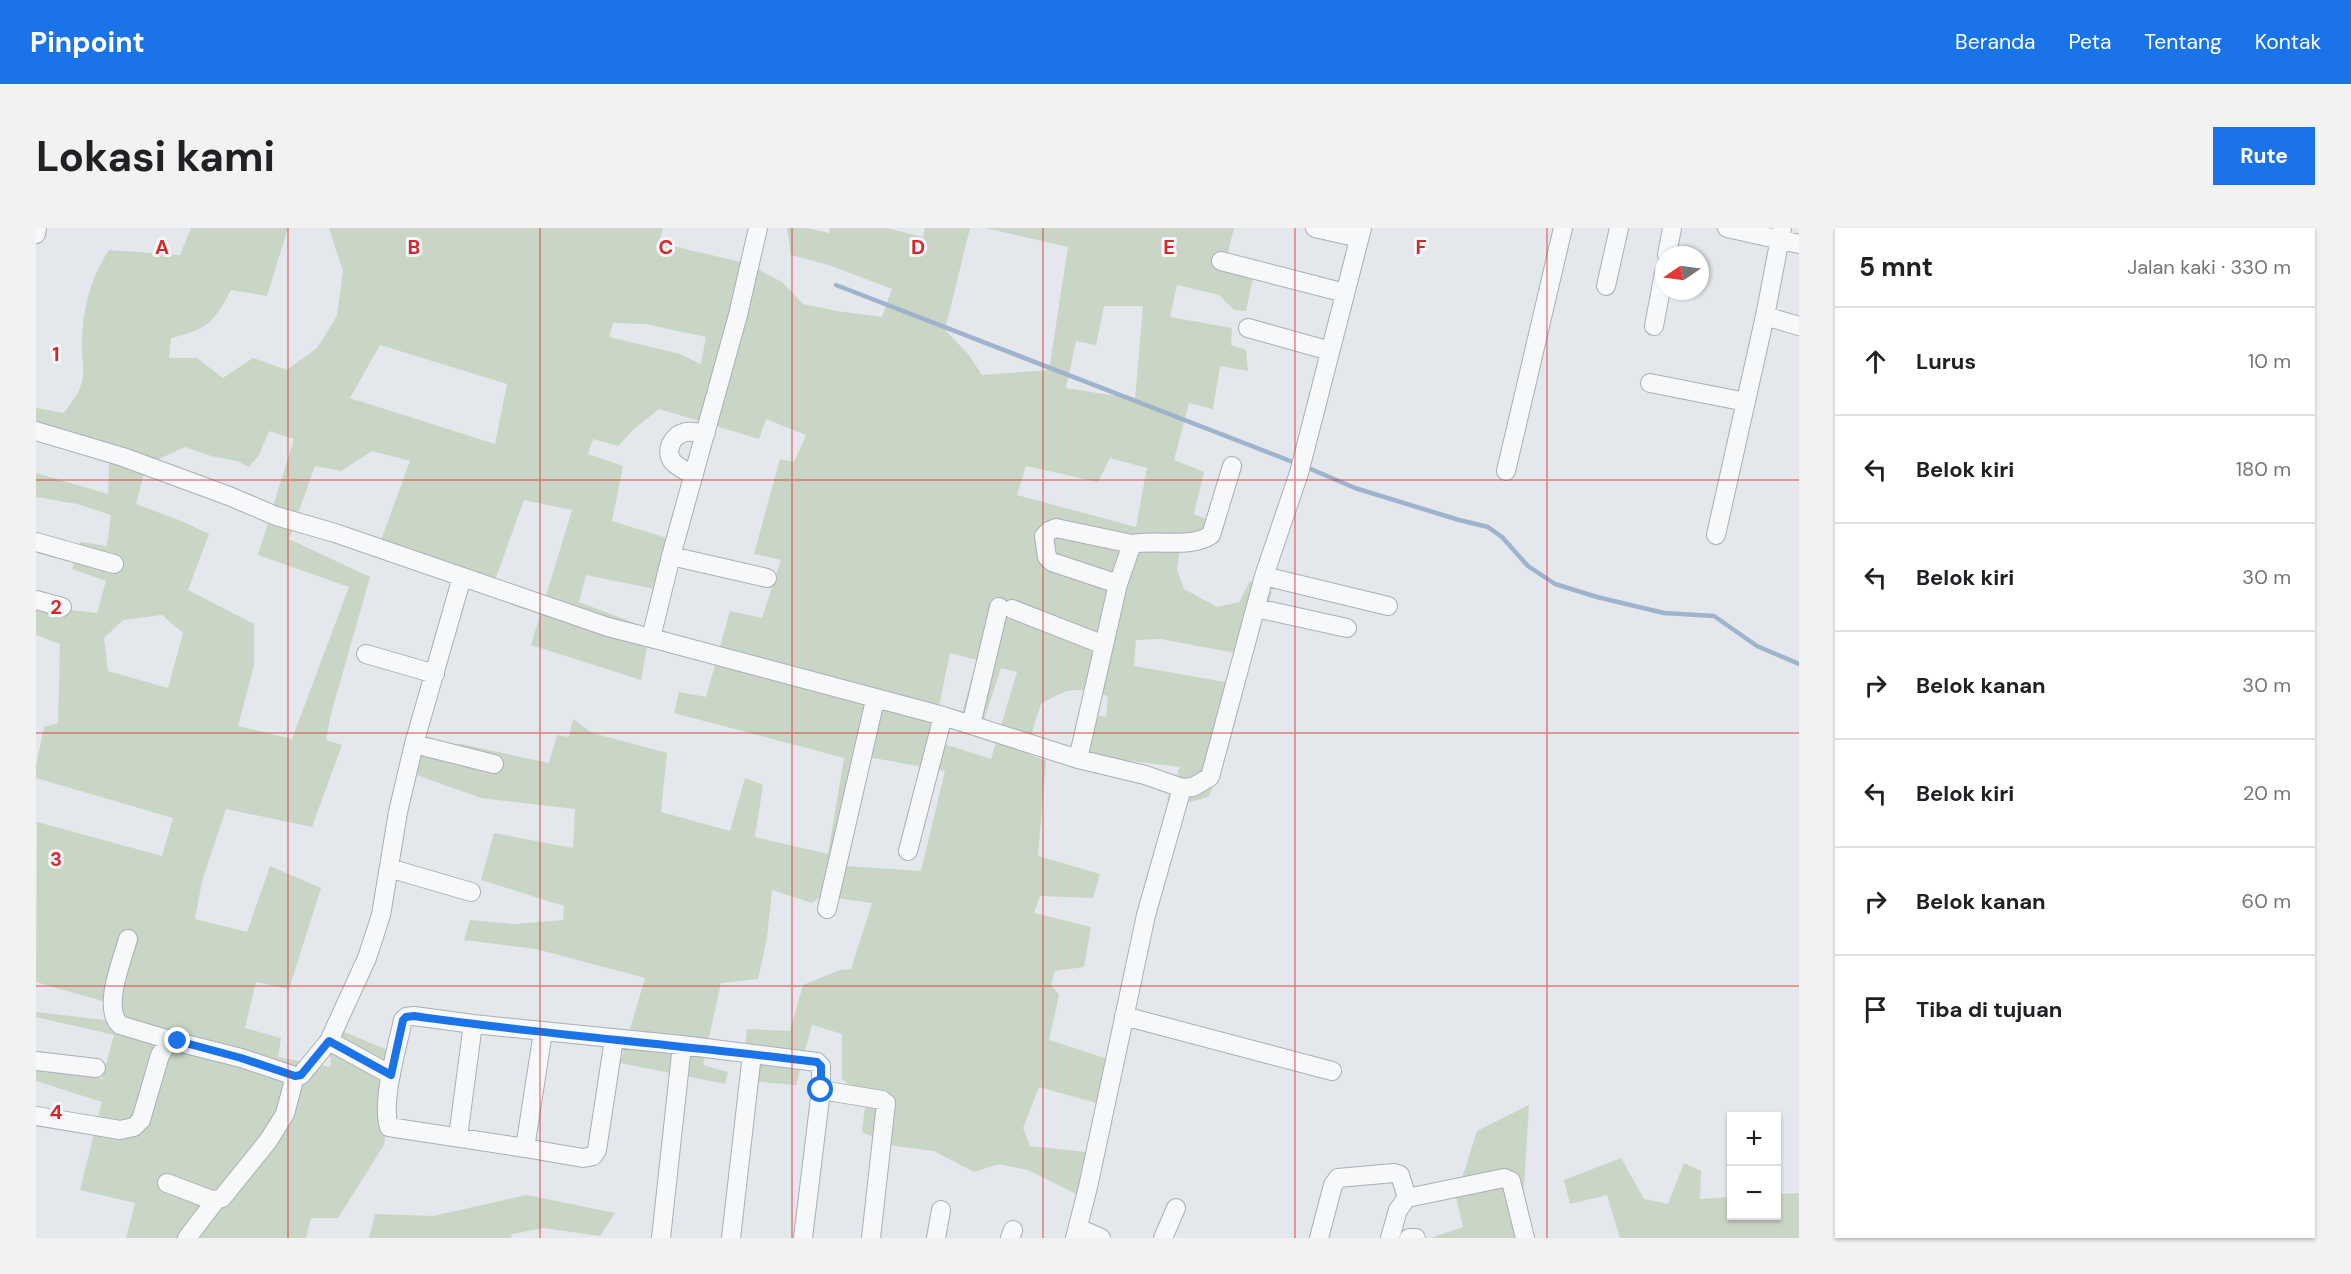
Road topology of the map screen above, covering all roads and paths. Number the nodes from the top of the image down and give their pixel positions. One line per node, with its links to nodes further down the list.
1 (37, 228): 8 (street)
2 (1315, 228): 7 (street)
3 (1563, 228): 27 (street)
4 (1619, 228): 14 (street)
5 (1672, 228): 12 (street)
6 (1727, 228): 10 (street)
7 (1361, 233): 15 (street)
8 (36, 234)
9 (756, 235): 25 (street)
10 (1781, 235): 11 (street); 17 (street)
11 (1799, 244)
12 (1669, 246)
13 (1221, 261): 15 (street)
14 (1606, 286)
15 (1345, 293): 21 (street)
16 (1659, 300): 18 (street)
17 (1765, 316): 19 (street); 23 (street)
18 (1654, 326)
19 (1799, 326)
20 (1248, 328): 21 (street)
21 (1330, 351): 34 (street)
22 (1650, 383): 23 (street)
23 (1746, 402): 29 (street)
24 (36, 431): 35 (street)
25 (706, 433): 28 (street); 28 (street)
26 (1232, 466): 31 (street)
27 (1506, 471)
28 (694, 475): 32 (street)
29 (1716, 535)
30 (36, 542): 33 (street)
31 (1132, 544): 37 (street); 37 (street)
32 (671, 556): 36 (street); 43 (street)
33 (114, 564)
34 (1264, 576): 39 (street); 41 (street)
35 (462, 577): 43 (street); 46 (street)
36 (767, 578)
37 (1118, 584): 44 (street)
38 (36, 600): 40 (street)
39 (1388, 606)
40 (62, 608)
41 (1256, 608): 42 (street); 53 (street)
42 (1347, 628)
43 (651, 638): 47 (street)
44 (1104, 645): 49 (street); 51 (street)
45 (366, 654): 46 (street)
46 (435, 674): 50 (street)
47 (875, 700): 48 (street); 57 (street)
48 (943, 716): 49 (street); 54 (street)
49 (971, 725): 51 (street)
50 (414, 744): 52 (street); 55 (street)
51 (1078, 759): 53 (street)
52 (494, 764)
53 (1182, 788): 59 (street)
54 (908, 850)
55 (389, 868): 56 (street); 64 (street)
56 (471, 892)
57 (827, 909)
58 (128, 939): 63 (street)
59 (1124, 1016): 69 (street); 81 (street)
60 (473, 1024): 61 (street); 70 (street); 74 (street)
61 (543, 1032): 62 (street); 75 (street)
62 (614, 1039): 65 (street); 75 (street)
63 (170, 1040): 71 (street); 73 (street)
64 (329, 1041): 70 (street); 71 (street)
65 (682, 1045): 66 (street); 83 (street)
66 (752, 1054): 72 (street); 84 (street)
67 (36, 1060): 68 (street)
68 (96, 1068)
69 (1332, 1071)
70 (391, 1075): 74 (street)
71 (295, 1076): 78 (street)
72 (821, 1090): 85 (street); 86 (street)
73 (36, 1116)
74 (458, 1137): 75 (street)
75 (525, 1148)
76 (167, 1183): 78 (street)
77 (1407, 1198): 90 (street); 91 (street); 94 (street)
78 (216, 1200): 82 (street)
79 (1176, 1208): 89 (street)
80 (941, 1210): 87 (street)
81 (1076, 1233): 88 (street)
82 (187, 1238)
83 (661, 1238)
84 (731, 1238)
85 (803, 1238)
86 (871, 1238)
87 (936, 1238)
88 (1101, 1238)
89 (1163, 1238)
90 (1318, 1238)
91 (1390, 1238)
92 (1409, 1238): 93 (street)
93 (1416, 1238)
94 (1525, 1238)

